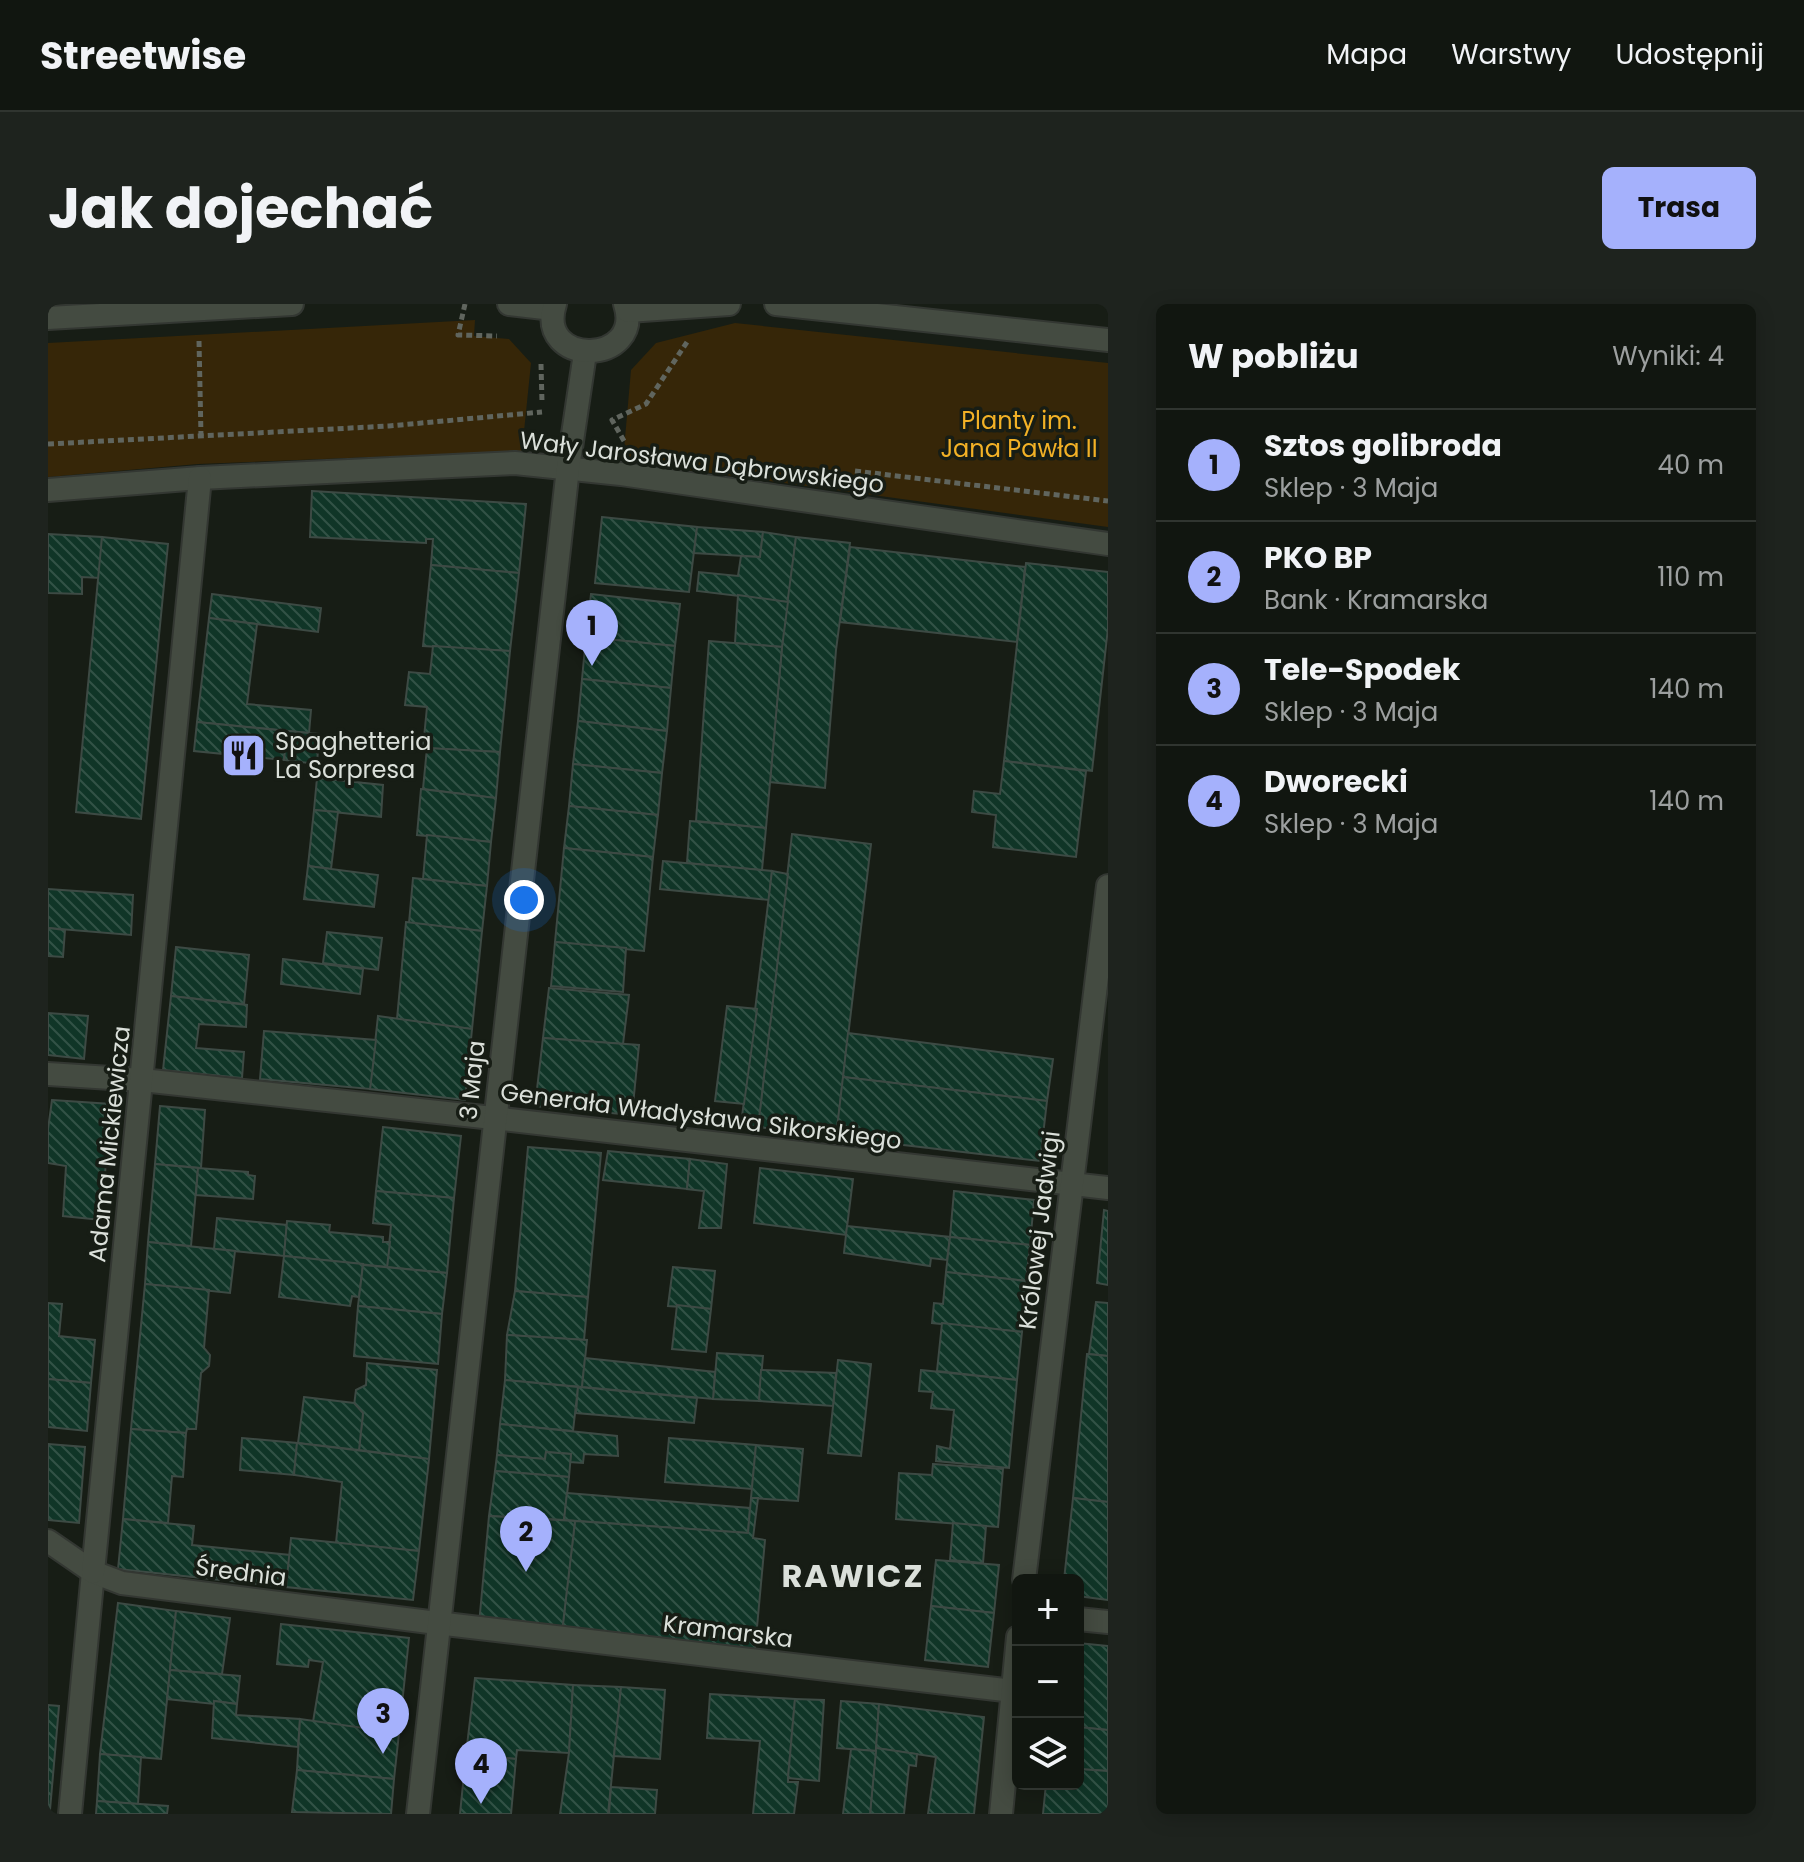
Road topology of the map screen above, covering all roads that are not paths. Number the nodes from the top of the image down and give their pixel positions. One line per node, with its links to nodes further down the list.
1 (292, 304): 7 (street)
2 (509, 304): 5 (street)
3 (729, 304): 6 (street)
4 (776, 304): 8 (street)
5 (554, 307): 9 (street)
6 (626, 308): 9 (street)
7 (48, 318)
8 (1108, 340)
9 (585, 353): 10 (street, 3 Maja)
10 (568, 468): 11 (street, Wały Jarosława Dąbrowskiego); 13 (street, Wały Jarosława Dąbrowskiego); 17 (street, 3 Maja)
11 (200, 478): 12 (street, Wały Jarosława Dąbrowskiego); 16 (street, Adama Mickiewicza)
12 (48, 490)
13 (1108, 544)
14 (1108, 886): 18 (street, Królowej Jadwigi)
15 (48, 1074): 16 (street, Generała Władysława Sikorskiego)
16 (142, 1080): 17 (street, Generała Władysława Sikorskiego); 21 (street, Adama Mickiewicza)
17 (493, 1118): 18 (street, Generała Władysława Sikorskiego); 25 (street, 3 Maja)
18 (1070, 1184): 19 (street, Generała Władysława Sikorskiego); 22 (street, Królowej Jadwigi)
19 (1108, 1188)
20 (48, 1541): 21 (street, Średnia)
21 (93, 1572): 25 (street, Średnia); 28 (street, Adama Mickiewicza)
22 (1025, 1574)
23 (1084, 1620): 24 (street)
24 (1108, 1622)
25 (437, 1623): 26 (street, Kramarska); 29 (street, 3 Maja)
26 (1012, 1691)
27 (1012, 1701): 30 (street)
28 (70, 1814)
29 (418, 1814)
30 (1001, 1814)

